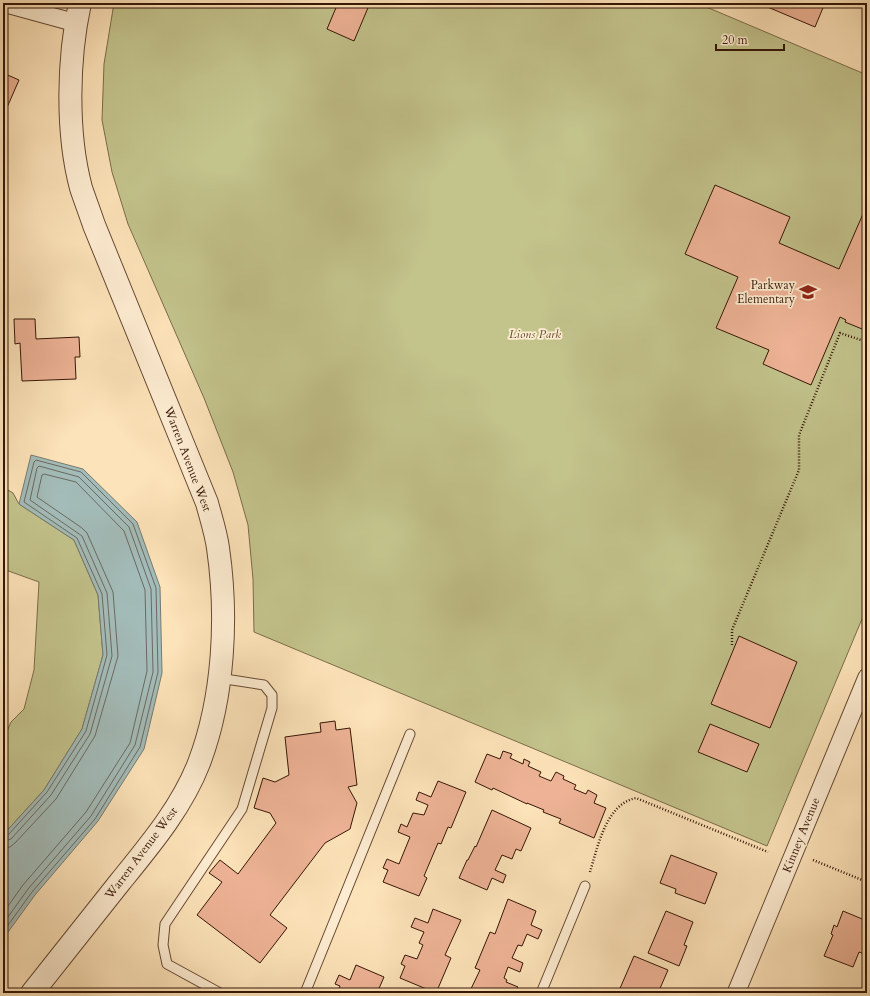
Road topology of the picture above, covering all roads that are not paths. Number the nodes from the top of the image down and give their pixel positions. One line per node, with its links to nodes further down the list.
1 (3, 3): 2 (street)
2 (78, 13): 4 (street, Warren Avenue West)
3 (867, 677): 11 (street, Kinney Avenue)
4 (219, 678): 7 (street, Warren Avenue West); 8 (lane)
5 (410, 734): 9 (lane)
6 (585, 886): 10 (lane)
7 (32, 993)
8 (220, 993)
9 (304, 993)
10 (541, 993)
11 (736, 993)

